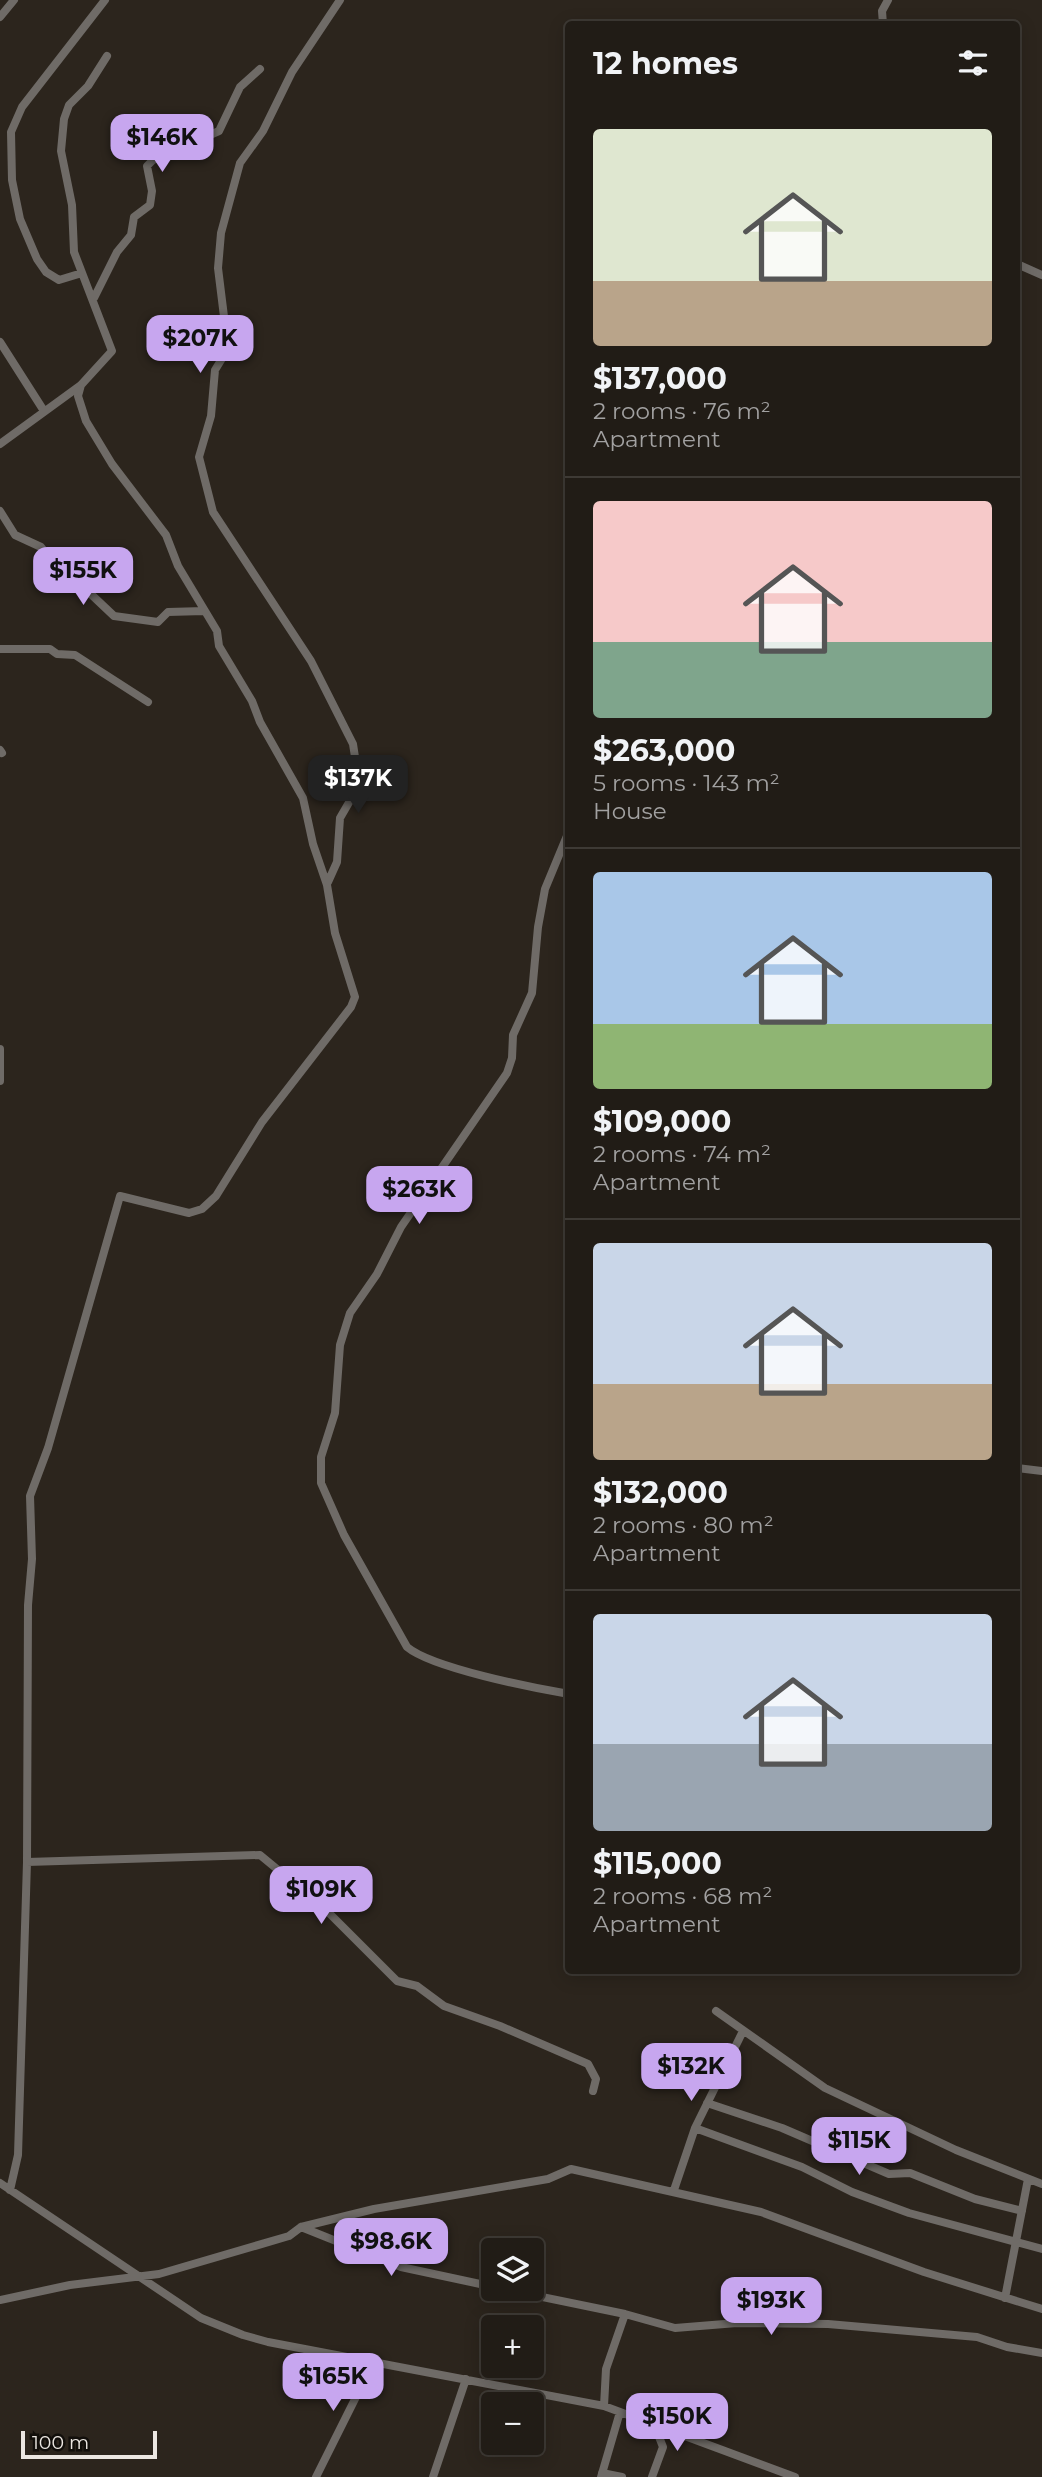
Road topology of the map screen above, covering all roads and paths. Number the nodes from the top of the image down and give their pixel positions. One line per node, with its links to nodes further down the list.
1 (14, 0): 5 (street)
2 (105, 0): 10 (street)
3 (340, 0): 22 (street)
4 (888, 0): 6 (street)
5 (0, 16)
6 (884, 21)
7 (107, 56): 10 (street)
8 (260, 69): 12 (street)
9 (1020, 265): 11 (street)
10 (82, 273): 12 (street)
11 (1042, 275)
12 (94, 298): 14 (street)
13 (0, 342): 15 (street)
14 (80, 385): 15 (street); 18 (street)
15 (44, 411): 16 (street)
16 (0, 444)
17 (0, 512): 18 (street)
18 (204, 611): 22 (street)
19 (0, 649): 20 (street)
20 (148, 702)
21 (565, 841): 28 (street)
22 (327, 885): 29 (street)
23 (0, 1049): 24 (street)
24 (1, 1062): 25 (street)
25 (0, 1081)
26 (1020, 1468): 27 (street)
27 (1042, 1471)
28 (565, 1692)
29 (27, 1862): 32 (street); 38 (street)
30 (716, 2011): 31 (street)
31 (743, 2031): 33 (street); 35 (street)
32 (593, 2091)
33 (707, 2103): 34 (street); 40 (street)
34 (695, 2129): 39 (street); 42 (street)
35 (1028, 2179): 37 (street); 40 (street)
36 (0, 2183): 38 (street)
37 (1042, 2184)
38 (10, 2190): 44 (street)
39 (674, 2190): 41 (street); 47 (street)
40 (1022, 2211): 42 (street)
41 (301, 2227): 44 (street); 45 (street)
42 (1017, 2243): 43 (street); 47 (street)
43 (1042, 2249)
44 (139, 2276): 48 (street); 52 (street)
45 (481, 2284)
46 (544, 2297): 50 (street)
47 (1005, 2298): 49 (street)
48 (0, 2300)
49 (1042, 2308)
50 (625, 2314): 51 (street); 54 (street)
51 (1042, 2353)
52 (374, 2361): 53 (street); 59 (street)
53 (466, 2379): 54 (street); 60 (street)
54 (604, 2406): 55 (street)
55 (620, 2412): 56 (street); 58 (street)
56 (654, 2424): 57 (street); 62 (street)
57 (771, 2468): 63 (street); 64 (street)
58 (602, 2475): 61 (street)
59 (316, 2477)
60 (433, 2477)
61 (622, 2477)
62 (652, 2477)
63 (779, 2477)
64 (795, 2477)

